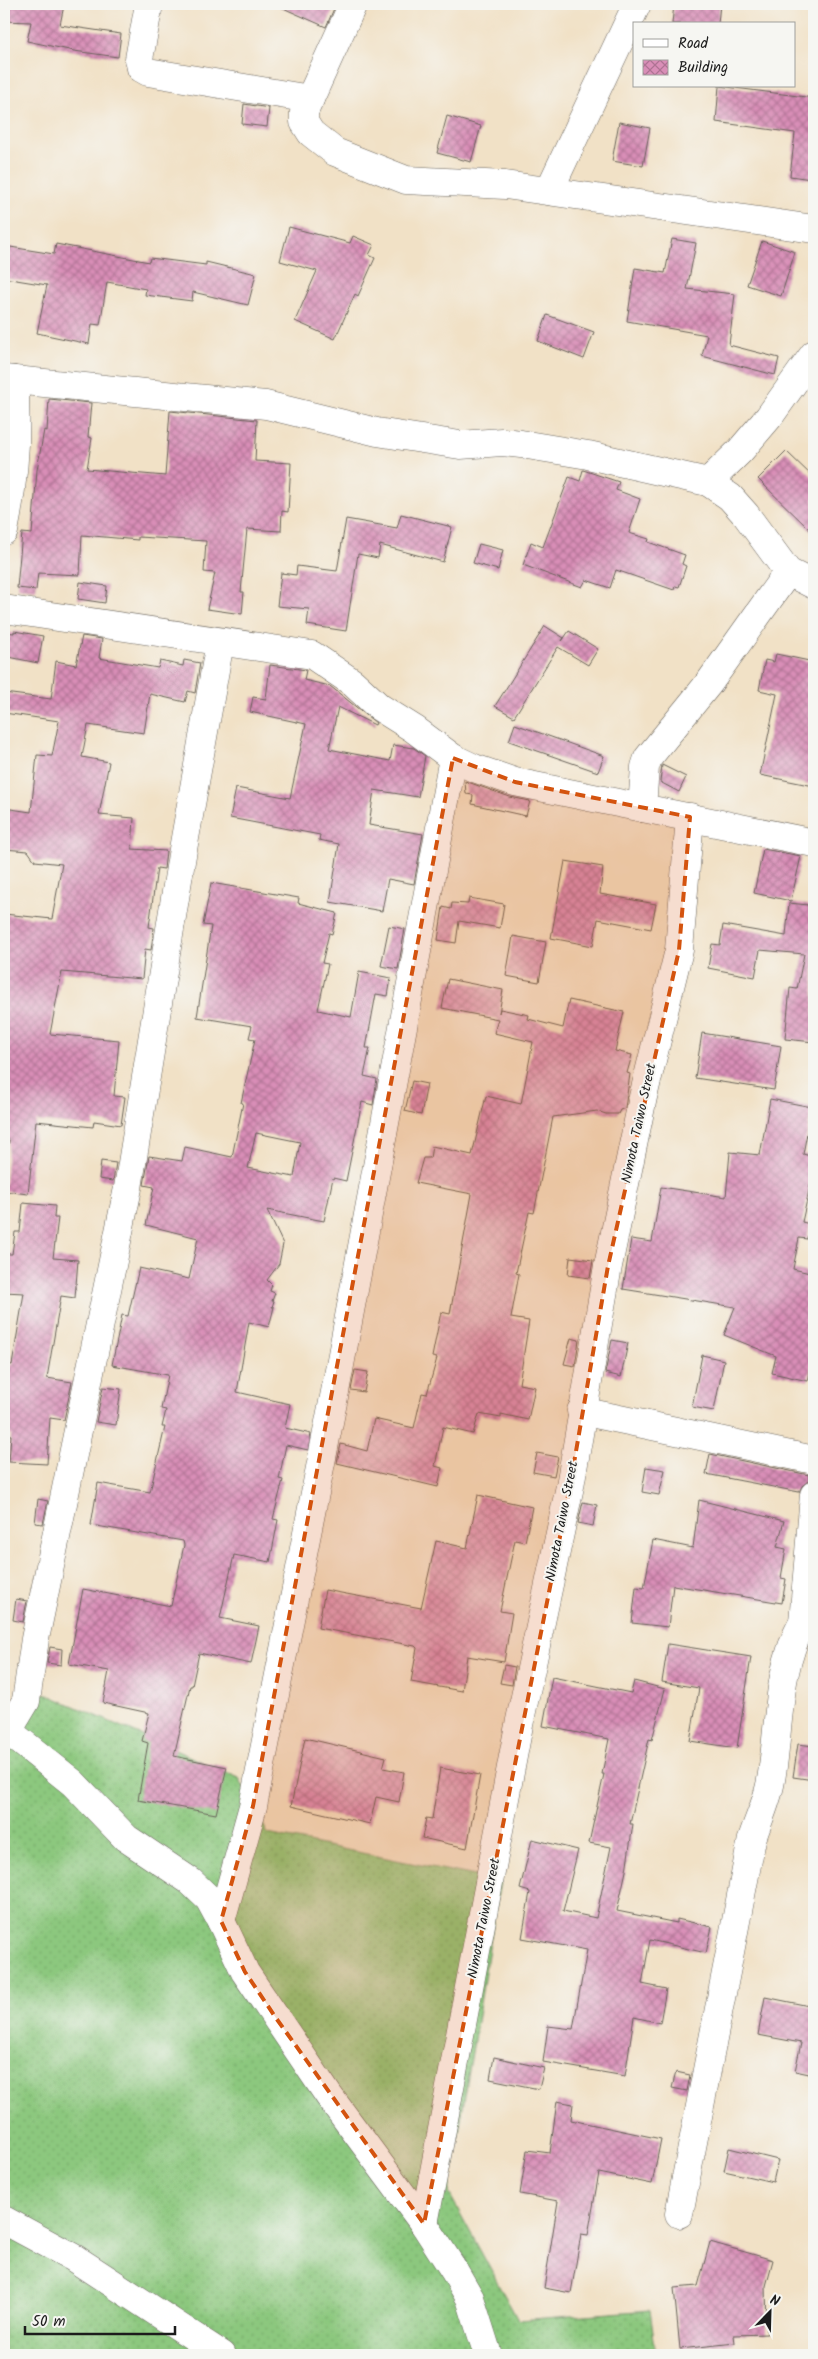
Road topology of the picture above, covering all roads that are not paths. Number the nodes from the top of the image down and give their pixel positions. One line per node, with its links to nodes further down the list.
1 (149, 4): 4 (street)
2 (353, 4): 4 (street)
3 (638, 4): 5 (street)
4 (310, 99): 5 (street)
5 (549, 191): 6 (street)
6 (814, 229)
7 (814, 354): 9 (street)
8 (9, 380): 9 (street); 10 (street)
9 (708, 482): 11 (street)
10 (4, 531)
11 (788, 572): 12 (street); 16 (street)
12 (814, 585)
13 (4, 608): 14 (street)
14 (220, 642): 15 (street); 23 (street)
15 (453, 758): 16 (street); 24 (street)
16 (642, 808): 17 (street)
17 (690, 817): 18 (street); 19 (street, Nimota Taiwo Street)
18 (814, 843)
19 (581, 1412): 20 (street); 27 (street, Nimota Taiwo Street)
20 (814, 1460)
21 (814, 1495): 22 (street)
22 (810, 1573): 25 (street)
23 (6, 1731): 24 (street)
24 (221, 1921): 27 (street)
25 (679, 2214)
26 (4, 2220): 28 (street)
27 (424, 2224): 29 (street)
28 (222, 2355)
29 (488, 2355)

